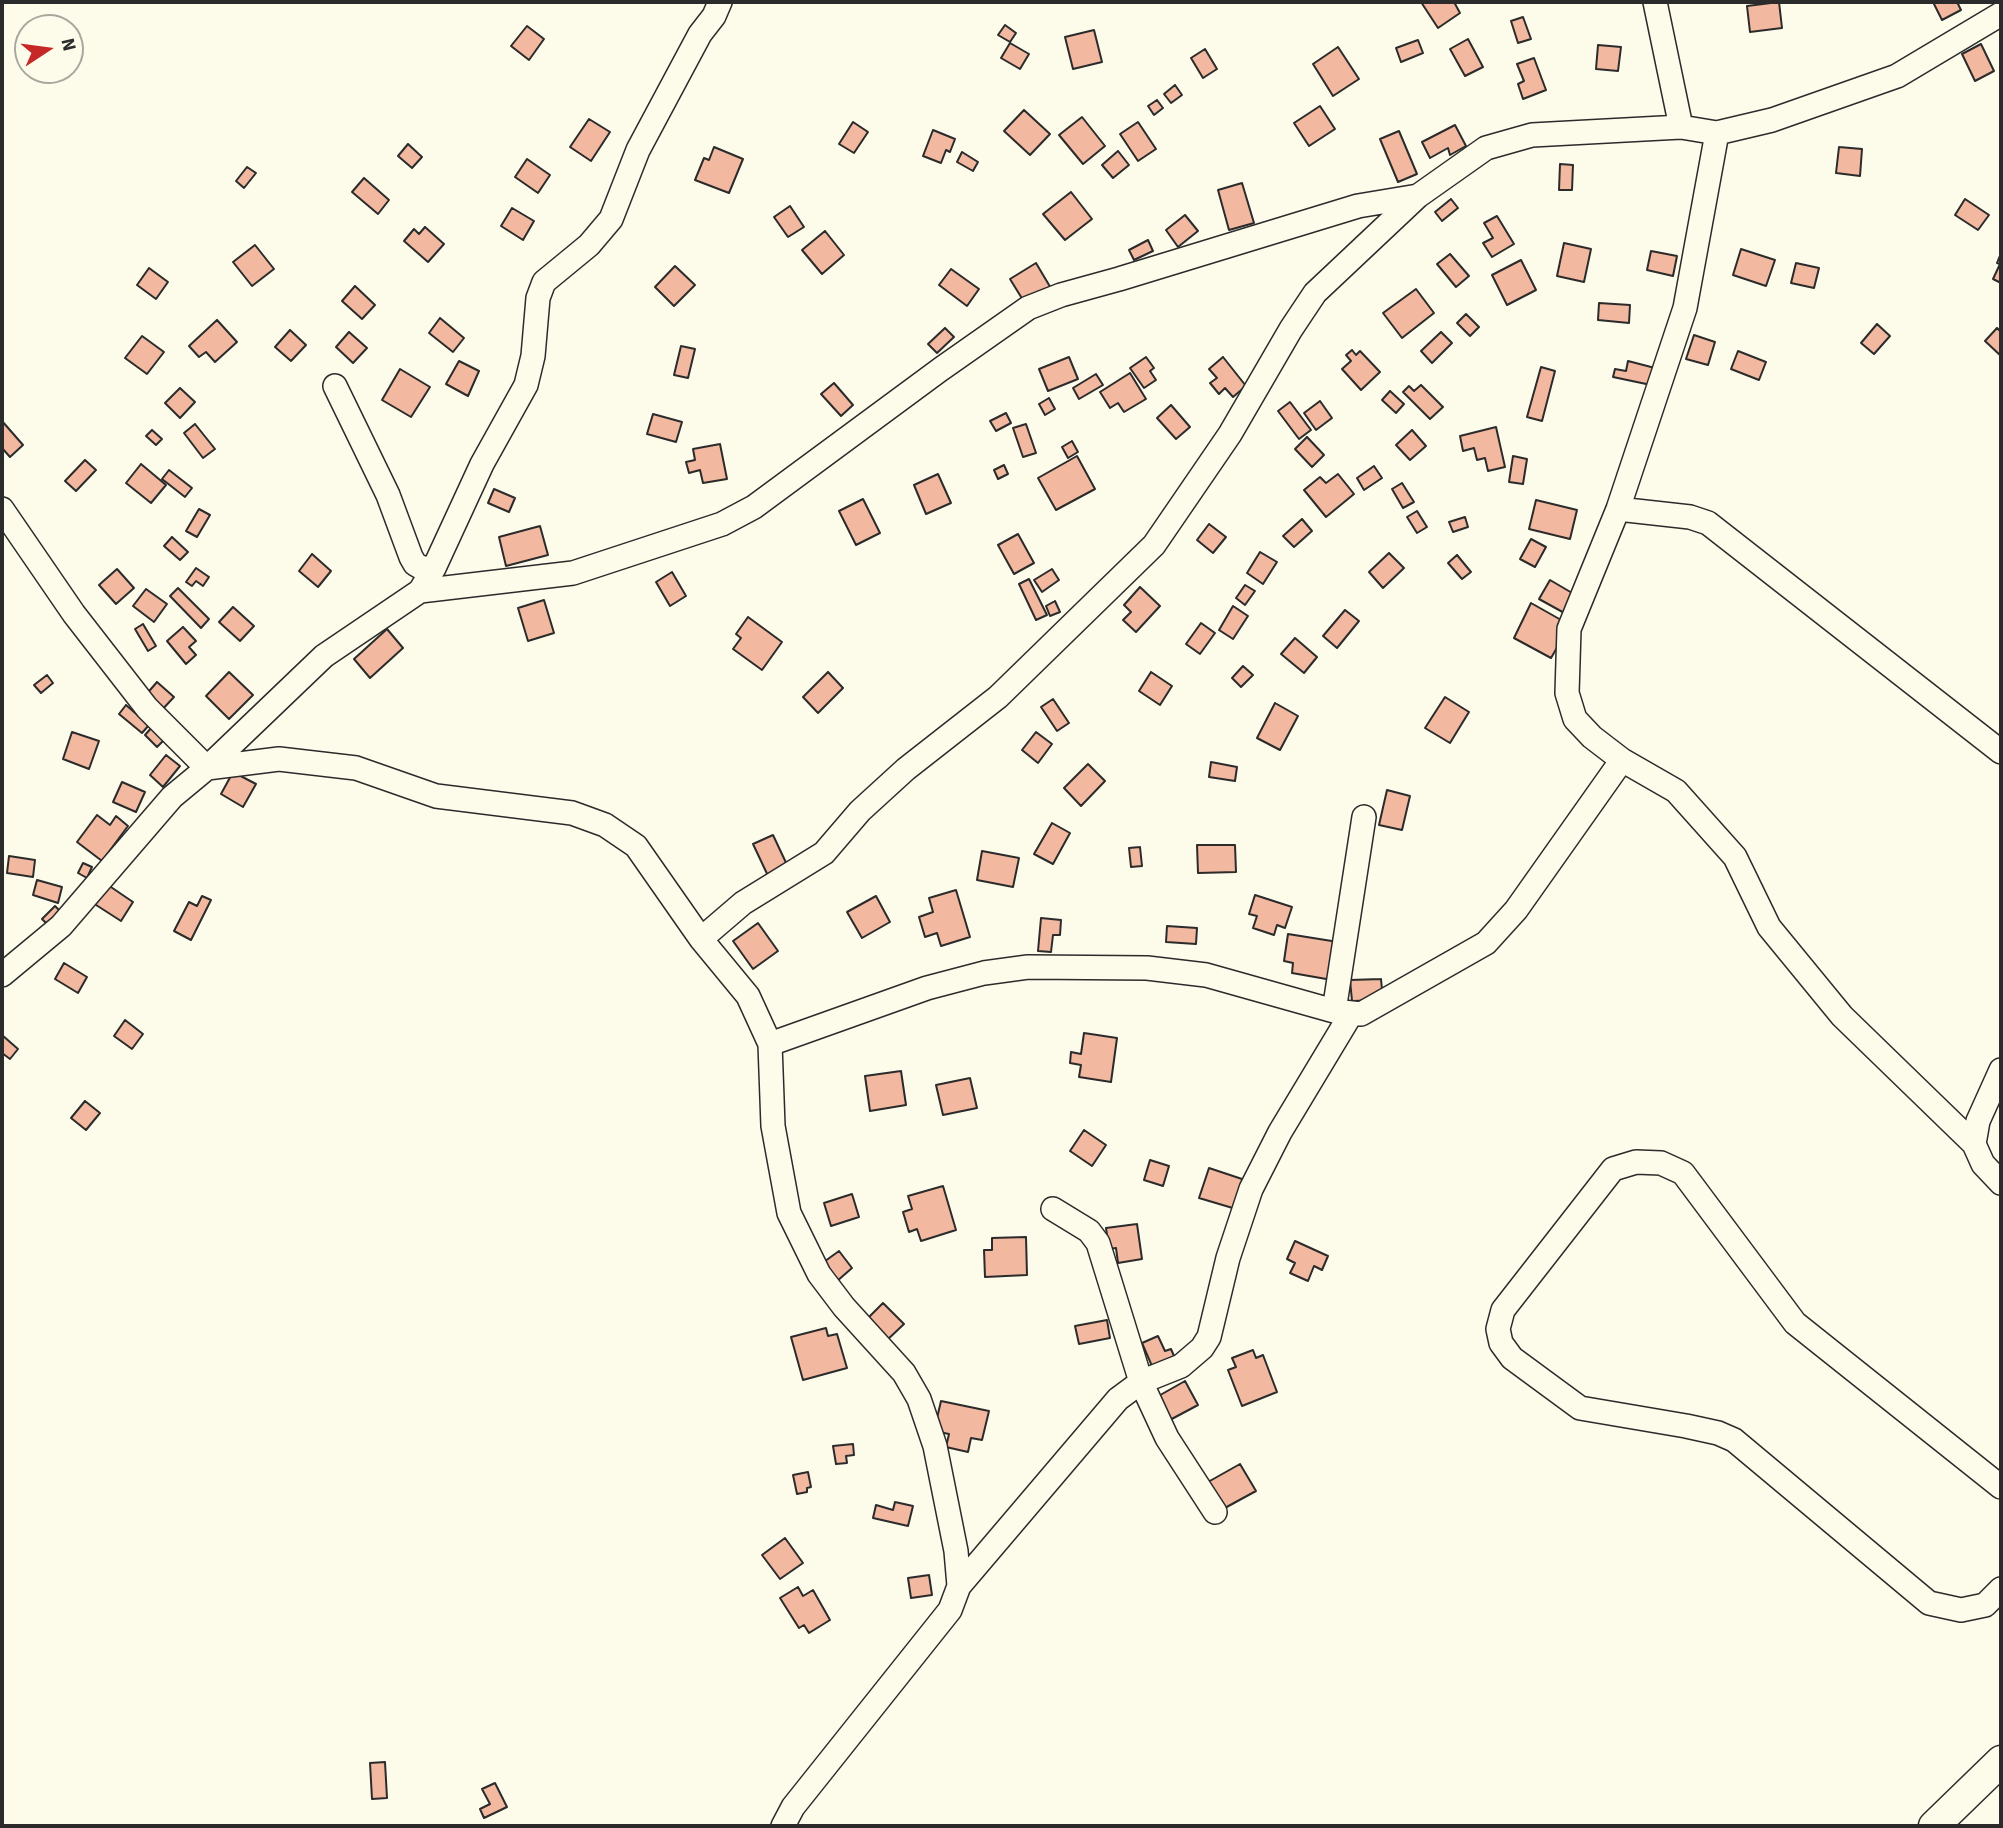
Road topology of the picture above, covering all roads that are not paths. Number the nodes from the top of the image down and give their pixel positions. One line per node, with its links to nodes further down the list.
1 (720, 2): 10 (street)
2 (1654, 2): 4 (street)
3 (2001, 14): 5 (street)
4 (1681, 127): 5 (street); 6 (street)
5 (1717, 133): 9 (street)
6 (1418, 196): 11 (street); 16 (street)
7 (335, 386): 10 (street)
8 (2, 509): 14 (street)
9 (1618, 509): 12 (street); 13 (street)
10 (433, 568): 11 (street)
11 (420, 591): 14 (street)
12 (2001, 752)
13 (1622, 760): 18 (street); 21 (street)
14 (207, 768): 16 (street); 17 (street)
15 (1364, 817): 18 (street)
16 (701, 939): 19 (street)
17 (2, 975)
18 (1343, 1012): 19 (street); 24 (street)
19 (770, 1044): 27 (street)
20 (2001, 1070): 21 (street)
21 (1975, 1143): 22 (street)
22 (2001, 1183)
23 (1053, 1209): 24 (street)
24 (1141, 1382): 26 (street); 27 (street)
25 (2001, 1487): 28 (street)
26 (1214, 1512)
27 (959, 1586): 30 (street)
28 (2001, 1590)
29 (2001, 1761): 31 (main road)
30 (783, 1826)
31 (1934, 1826)

